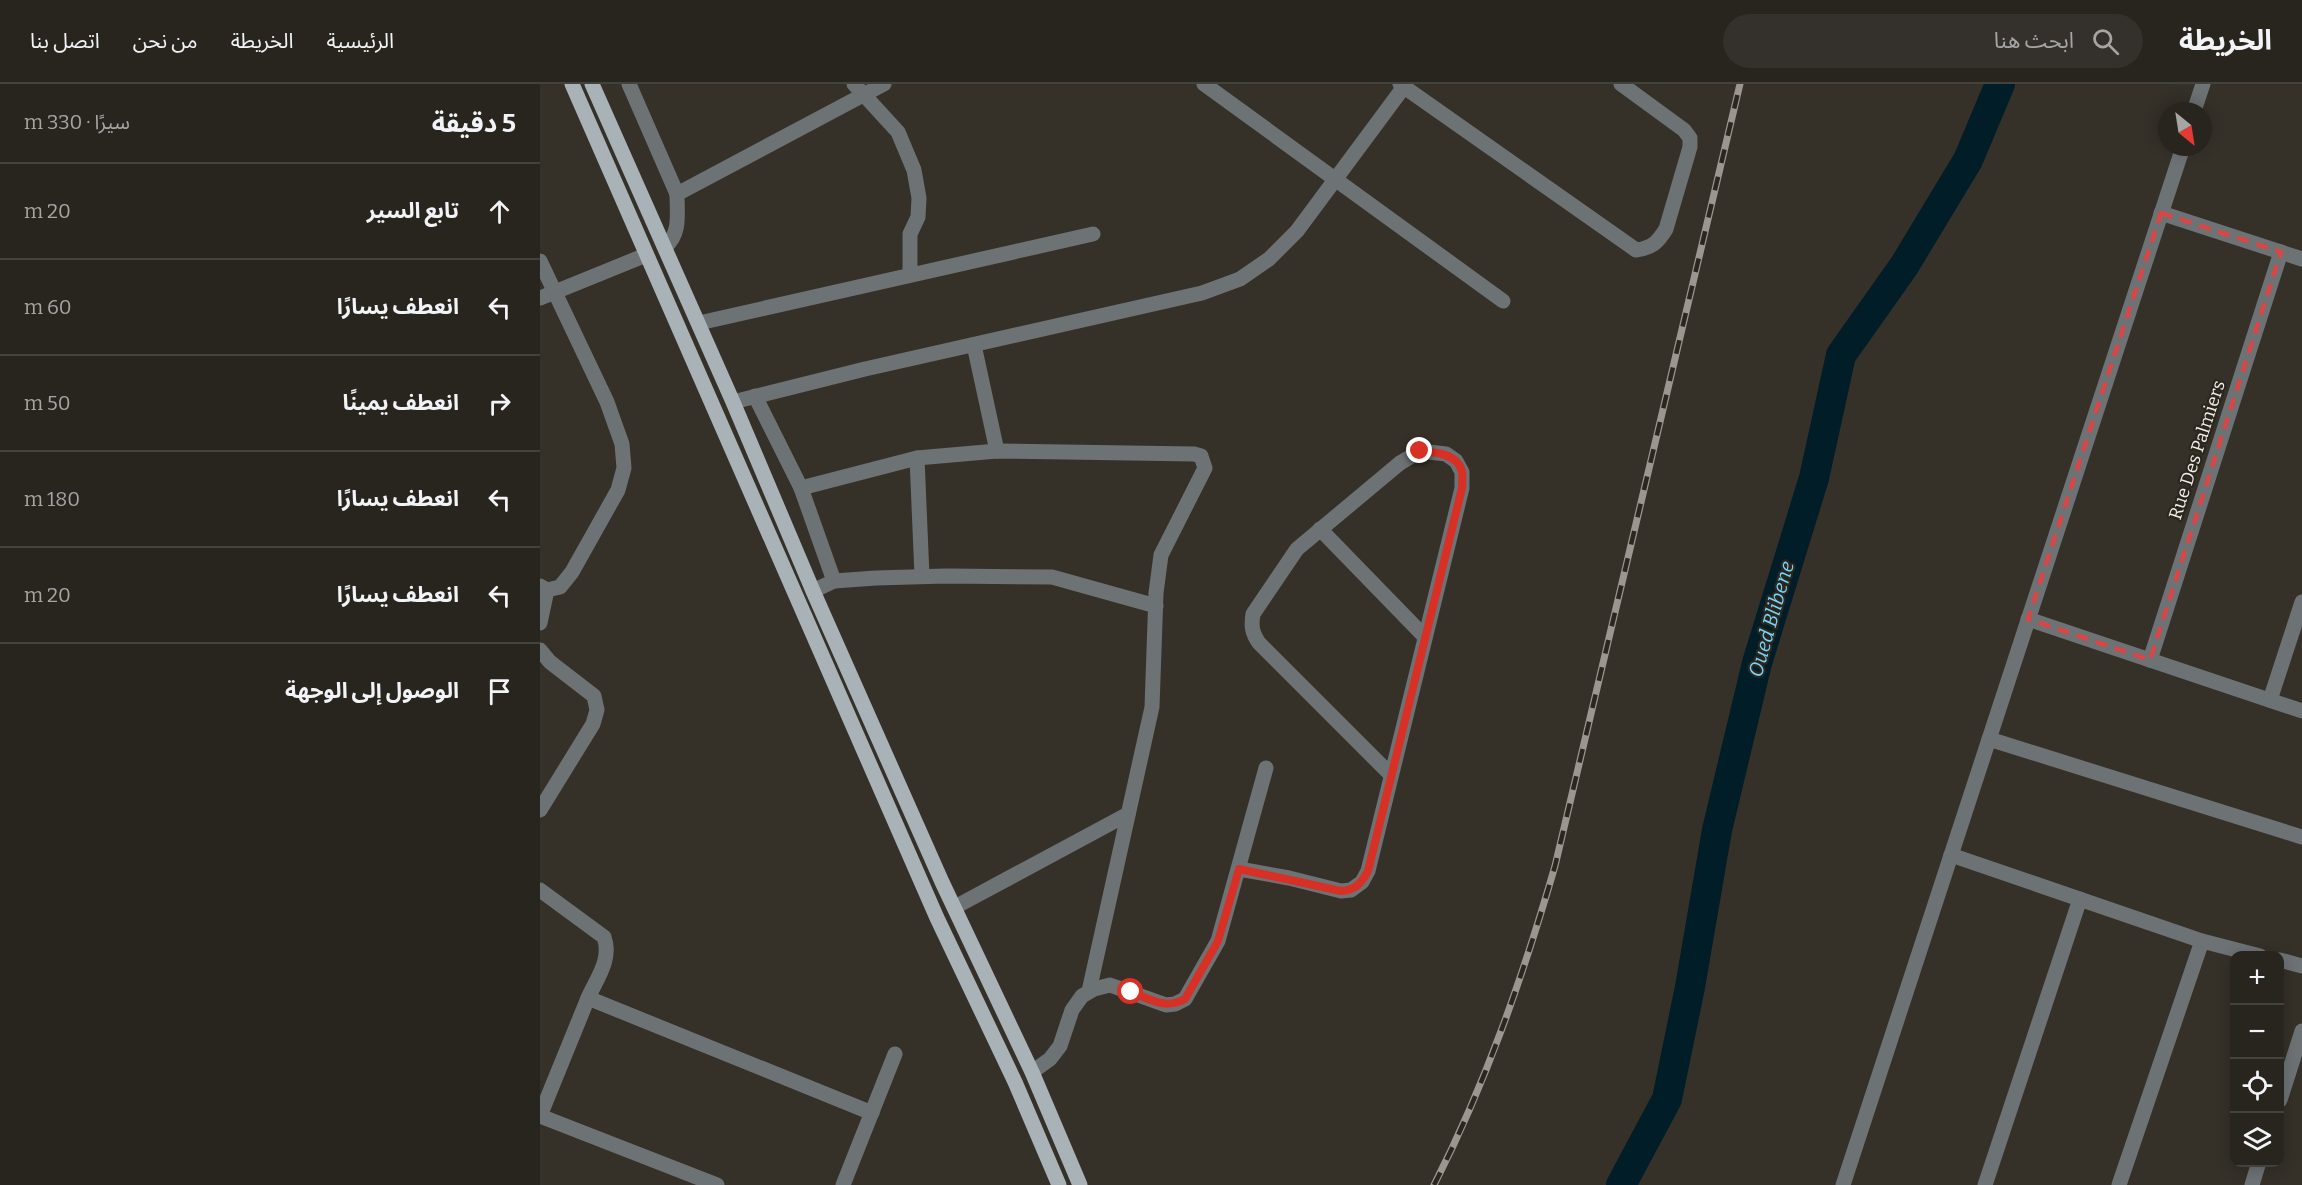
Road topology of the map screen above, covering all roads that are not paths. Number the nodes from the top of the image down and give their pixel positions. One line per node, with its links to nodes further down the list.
1 (572, 84): 18 (main road)
2 (592, 84): 16 (main road)
3 (629, 84): 13 (street)
4 (884, 84): 9 (street)
5 (1204, 84): 12 (street)
6 (1621, 84): 8 (street)
7 (2203, 84): 10 (street)
8 (1403, 85): 12 (street)
9 (859, 89): 13 (street); 21 (street)
10 (2197, 102)
11 (2180, 156): 14 (street)
12 (1336, 181): 23 (street); 25 (street)
13 (676, 194): 16 (street)
14 (2161, 213): 17 (street); 38 (street)
15 (1093, 234): 21 (street)
16 (664, 245): 18 (main road); 18 (main road); 24 (main road)
17 (2281, 252): 19 (street); 42 (street, Rue Des Palmiers)
18 (645, 254): 22 (street); 55 (main road)
19 (2302, 259)
20 (540, 261): 22 (street)
21 (910, 275): 24 (street)
22 (546, 295): 34 (street)
23 (1503, 301)
24 (699, 323): 27 (main road)
25 (974, 345): 26 (street); 28 (street)
26 (755, 396): 27 (street); 30 (street)
27 (733, 402): 35 (main road)
28 (997, 451): 29 (street); 37 (street)
29 (917, 458): 30 (street); 32 (street)
30 (801, 488): 33 (street)
31 (1320, 529): 40 (street); 40 (street); 47 (street)
32 (922, 576): 33 (street); 37 (street)
33 (834, 581): 35 (street)
34 (543, 588): 39 (street)
35 (813, 591): 56 (main road)
36 (2302, 602): 43 (street)
37 (1156, 606): 49 (street)
38 (2028, 619): 42 (street); 45 (street)
39 (540, 623)
40 (1425, 637): 47 (street)
41 (540, 650): 48 (street)
42 (2150, 660): 43 (street)
43 (2270, 700): 44 (street)
44 (2302, 711)
45 (1989, 739): 50 (street); 51 (street)
46 (1266, 768): 52 (street)
47 (1391, 775): 52 (street)
48 (540, 810)
49 (1128, 814): 56 (street); 62 (street)
50 (2302, 837)
51 (1951, 855): 54 (street); 75 (street)
52 (1239, 869): 62 (street)
53 (540, 890): 63 (street)
54 (2080, 899): 58 (street); 76 (street)
55 (934, 908): 56 (main road); 57 (main road)
56 (955, 908): 57 (main road); 66 (main road)
57 (941, 926): 73 (main road)
58 (2202, 941): 59 (street); 77 (street)
59 (2241, 951)
60 (2284, 961): 61 (street)
61 (2302, 966)
62 (1089, 991): 66 (street)
63 (588, 998): 68 (street); 69 (street)
64 (2302, 1031): 67 (street)
65 (895, 1054): 68 (street)
66 (1032, 1072): 74 (main road)
67 (2284, 1088)
68 (872, 1113): 72 (street)
69 (540, 1116): 71 (street)
70 (2257, 1167): 78 (street)
71 (717, 1185)
72 (843, 1185)
73 (1059, 1185)
74 (1080, 1185)
75 (1843, 1185)
76 (1985, 1185)
77 (2119, 1185)
78 (2252, 1185)

